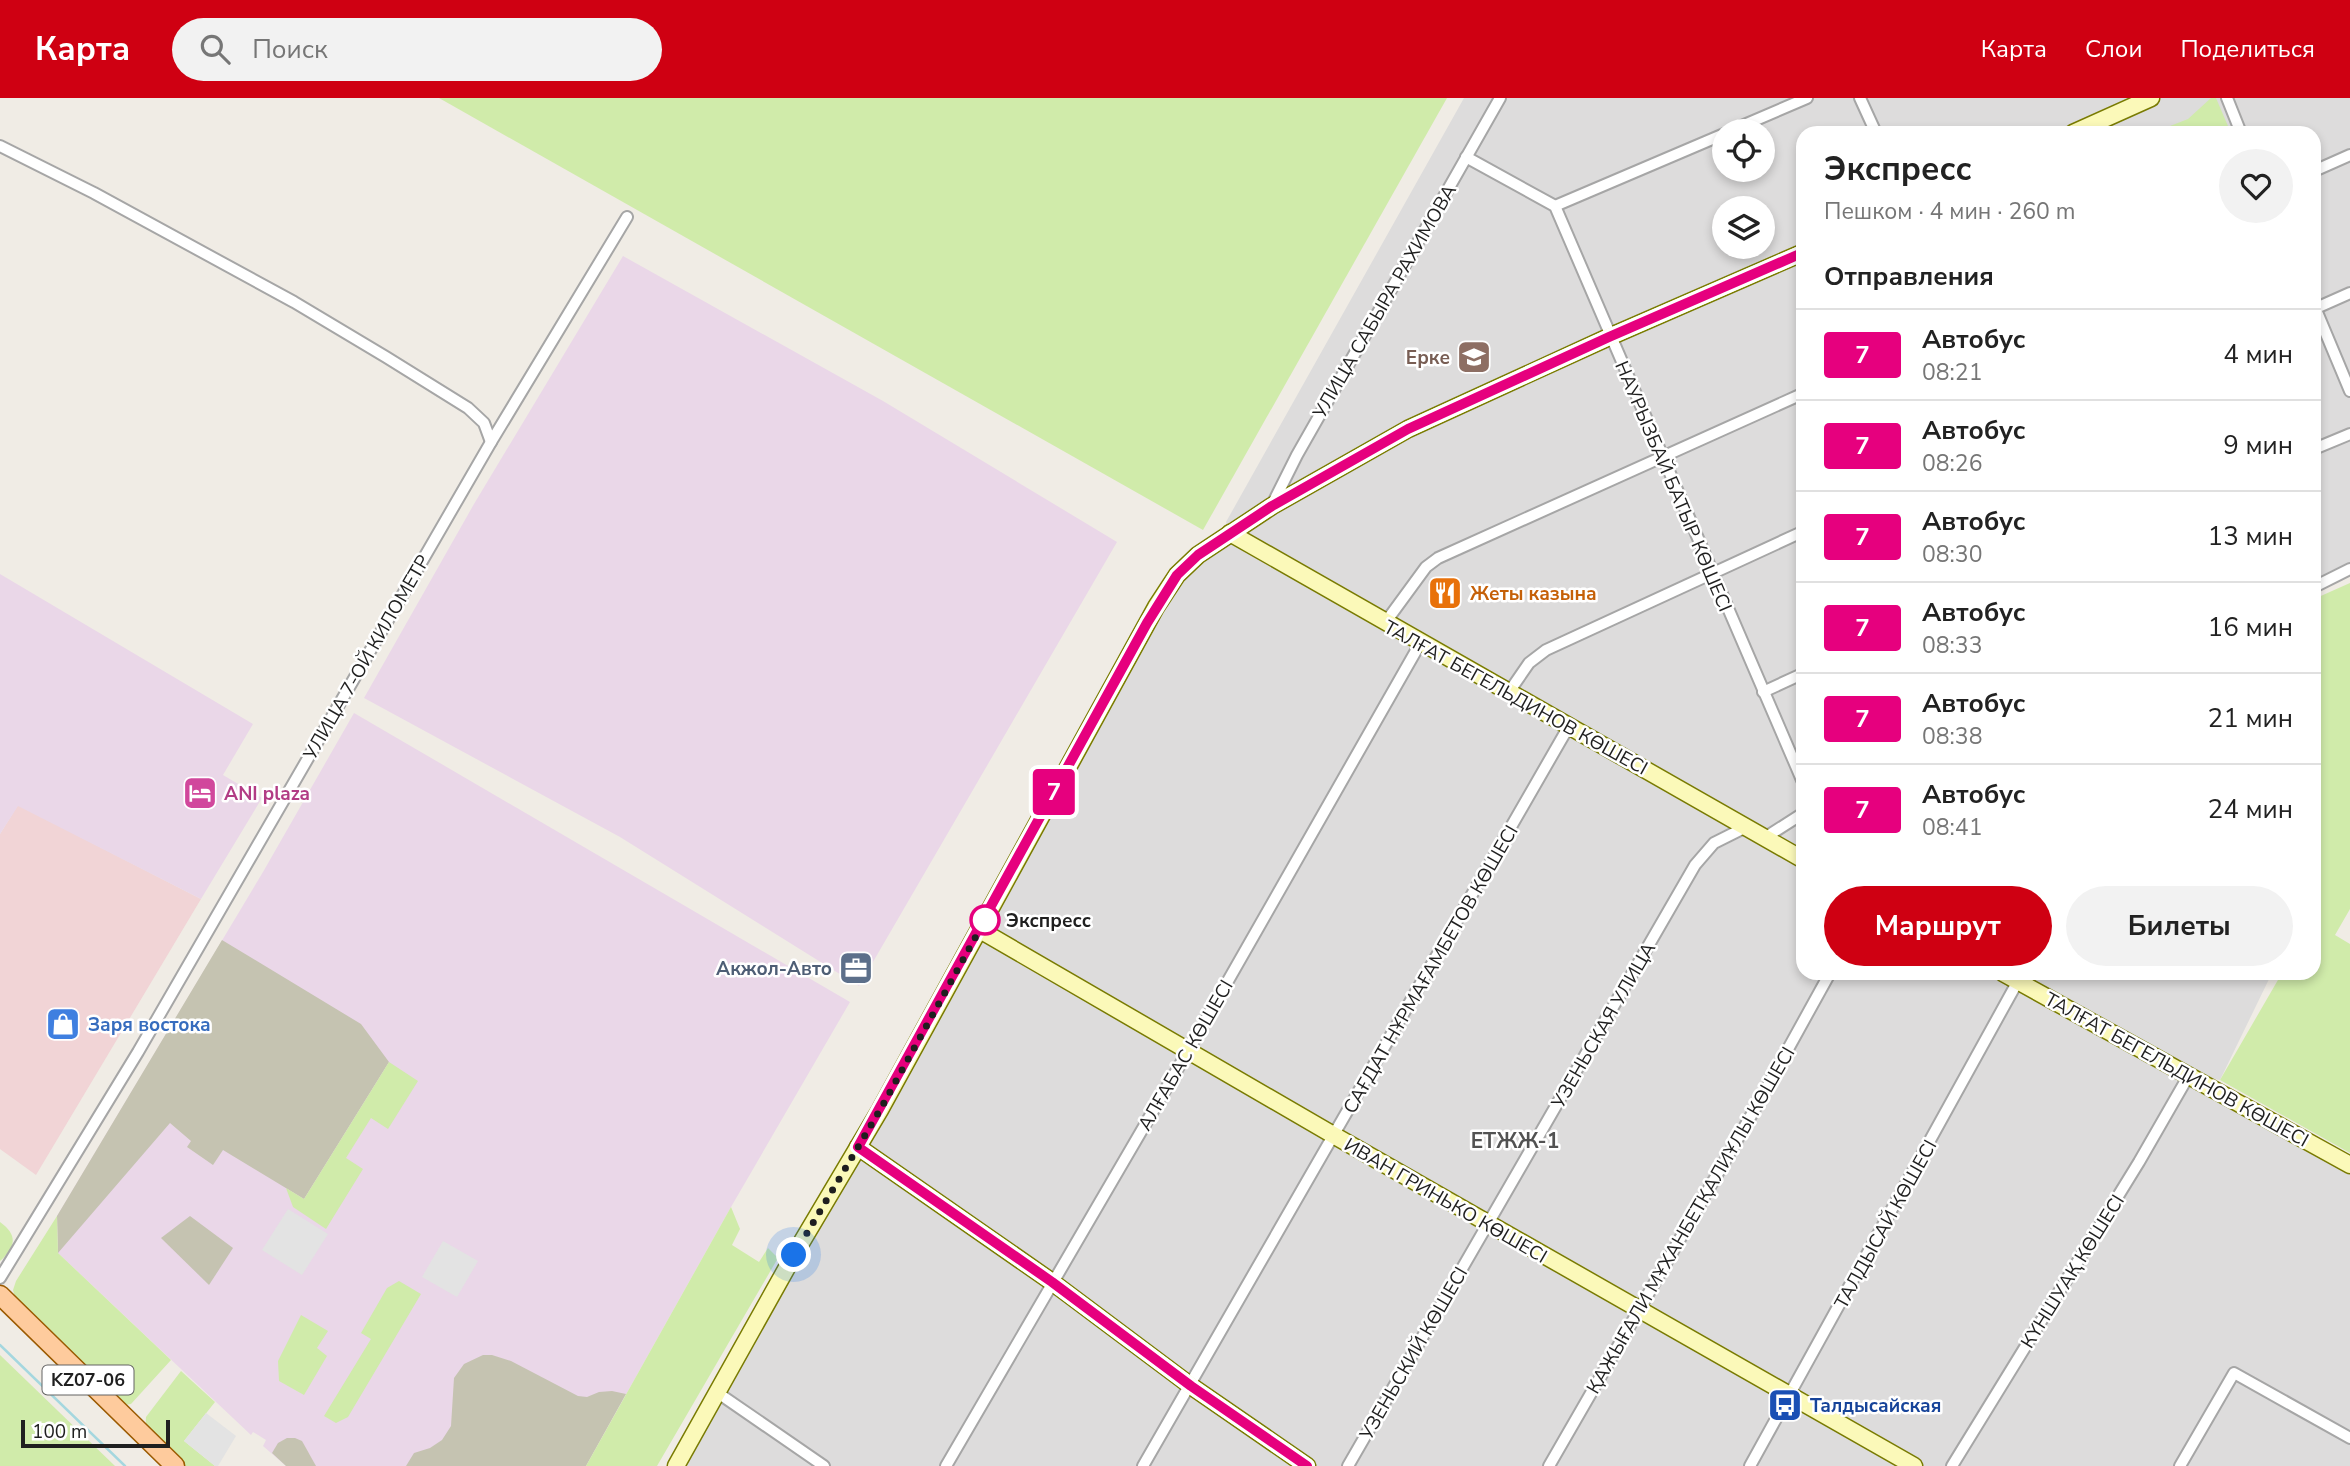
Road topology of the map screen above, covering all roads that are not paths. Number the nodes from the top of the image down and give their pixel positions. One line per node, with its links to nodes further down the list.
1 (1500, 98): 13 (street, УЛИЦА САБЫРА РАХИМОВА)
2 (1807, 98): 6 (street)
3 (1860, 98): 7 (street)
4 (2151, 98): 8 (street)
5 (2227, 98): 9 (street)
6 (1758, 119)
7 (1873, 126)
8 (2089, 126)
9 (2238, 126)
10 (1712, 139): 15 (street)
11 (0, 146): 25 (street)
12 (2350, 155): 14 (street)
13 (1466, 157): 15 (street); 28 (street, УЛИЦА САБЫРА РАХИМОВА)
14 (2321, 168)
15 (1555, 206): 21 (street, НАУРЫЗБАЙ БАТЫР КӨШЕСІ)
16 (626, 218): 25 (street, УЛИЦА 7-ОЙ КИЛОМЕТР)
17 (1796, 256): 21 (street)
18 (2350, 293): 19 (street)
19 (2321, 304)
20 (2321, 323): 22 (street)
21 (1609, 337): 27 (street, НАУРЫЗБАЙ БАТЫР КӨШЕСІ); 28 (street)
22 (2350, 391)
23 (1796, 397): 27 (street)
24 (2350, 434): 26 (street)
25 (491, 442): 55 (street, УЛИЦА 7-ОЙ КИЛОМЕТР)
26 (2321, 446)
27 (1662, 456): 32 (street, НАУРЫЗБАЙ БАТЫР КӨШЕСІ); 34 (street)
28 (1272, 506): 29 (street)
29 (1230, 534): 34 (street, ТАЛҒАТ БЕГЕЛЬДИНОВ КӨШЕСІ); 45 (street)
30 (1796, 535): 32 (street)
31 (2350, 569): 33 (street)
32 (1711, 573): 37 (street); 38 (street, НАУРЫЗБАЙ БАТЫР КӨШЕСІ)
33 (2321, 584)
34 (1385, 623): 35 (street, ТАЛҒАТ БЕГЕЛЬДИНОВ КӨШЕСІ)
35 (1420, 642): 37 (street, ТАЛҒАТ БЕГЕЛЬДИНОВ КӨШЕСІ); 48 (street, АЛҒАБАС КӨШЕСІ)
36 (1796, 677): 38 (street)
37 (1509, 692): 39 (street, ТАЛҒАТ БЕГЕЛЬДИНОВ КӨШЕСІ)
38 (1763, 692): 40 (street, НАУРЫЗБАЙ БАТЫР КӨШЕСІ)
39 (1569, 726): 42 (street, ТАЛҒАТ БЕГЕЛЬДИНОВ КӨШЕСІ); 50 (street, САҒДАТ НҰРМАҒАМБЕТОВ КӨШЕСІ)
40 (1796, 766)
41 (1796, 818): 43 (street)
42 (1746, 827): 43 (street, ТАЛҒАТ БЕГЕЛЬДИНОВ КӨШЕСІ); 53 (street, УЗЕНЬСКАЯ УЛИЦА)
43 (1766, 837): 44 (street, ТАЛҒАТ БЕГЕЛЬДИНОВ КӨШЕСІ)
44 (1796, 855)
45 (980, 930): 48 (street, ИВАН ГРИНЬКО КӨШЕСІ); 51 (street)
46 (1826, 980): 59 (street, ҚАЖЫҒАЛИ МҰХАНБЕТҚАЛИҰЛЫ КӨШЕСІ)
47 (2018, 981): 49 (street, ТАЛҒАТ БЕГЕЛЬДИНОВ КӨШЕСІ); 62 (street, ТАЛДЫСАЙ КӨШЕСІ)
48 (1188, 1051): 50 (street, ИВАН ГРИНЬКО КӨШЕСІ); 56 (street, АЛҒАБАС КӨШЕСІ)
49 (2189, 1075): 52 (street, ТАЛҒАТ БЕГЕЛЬДИНОВ КӨШЕСІ); 75 (street, КҮНШУАҚ КӨШЕСІ)
50 (1335, 1136): 53 (street, ИВАН ГРИНЬКО КӨШЕСІ); 60 (street, САҒДАТ НҰРМАҒАМБЕТОВ КӨШЕСІ)
51 (858, 1147): 56 (street); 61 (street)
52 (2350, 1165)
53 (1487, 1223): 54 (street, УЗЕНЬСКАЯ УЛИЦА); 59 (street, ИВАН ГРИНЬКО КӨШЕСІ)
54 (1478, 1240): 71 (street, УЗЕНЬСКИЙ КӨШЕСІ)
55 (0, 1278)
56 (1052, 1282): 60 (street); 68 (street, АЛҒАБАС КӨШЕСІ)
57 (0, 1295): 65 (main road, KZ07-06)
58 (0, 1308): 64 (main road, KZ07-06)
59 (1638, 1309): 62 (street, ИВАН ГРИНЬКО КӨШЕСІ); 72 (street, ҚАЖЫҒАЛИ МҰХАНБЕТҚАЛИҰЛЫ КӨШЕСІ)
60 (1191, 1386): 69 (street, САҒДАТ НҰРМАҒАМБЕТОВ КӨШЕСІ); 70 (street)
61 (718, 1393): 66 (street); 67 (street)
62 (1791, 1395): 73 (street, ТАЛДЫСАЙ КӨШЕСІ); 74 (street, ИВАН ГРИНЬКО КӨШЕСІ)
63 (2350, 1438): 76 (street)
64 (160, 1466)
65 (175, 1466)
66 (676, 1466)
67 (824, 1466)
68 (946, 1466)
69 (1143, 1466)
70 (1307, 1466)
71 (1348, 1466)
72 (1549, 1466)
73 (1750, 1466)
74 (1914, 1466)
75 (1952, 1466)
76 (2180, 1466)

